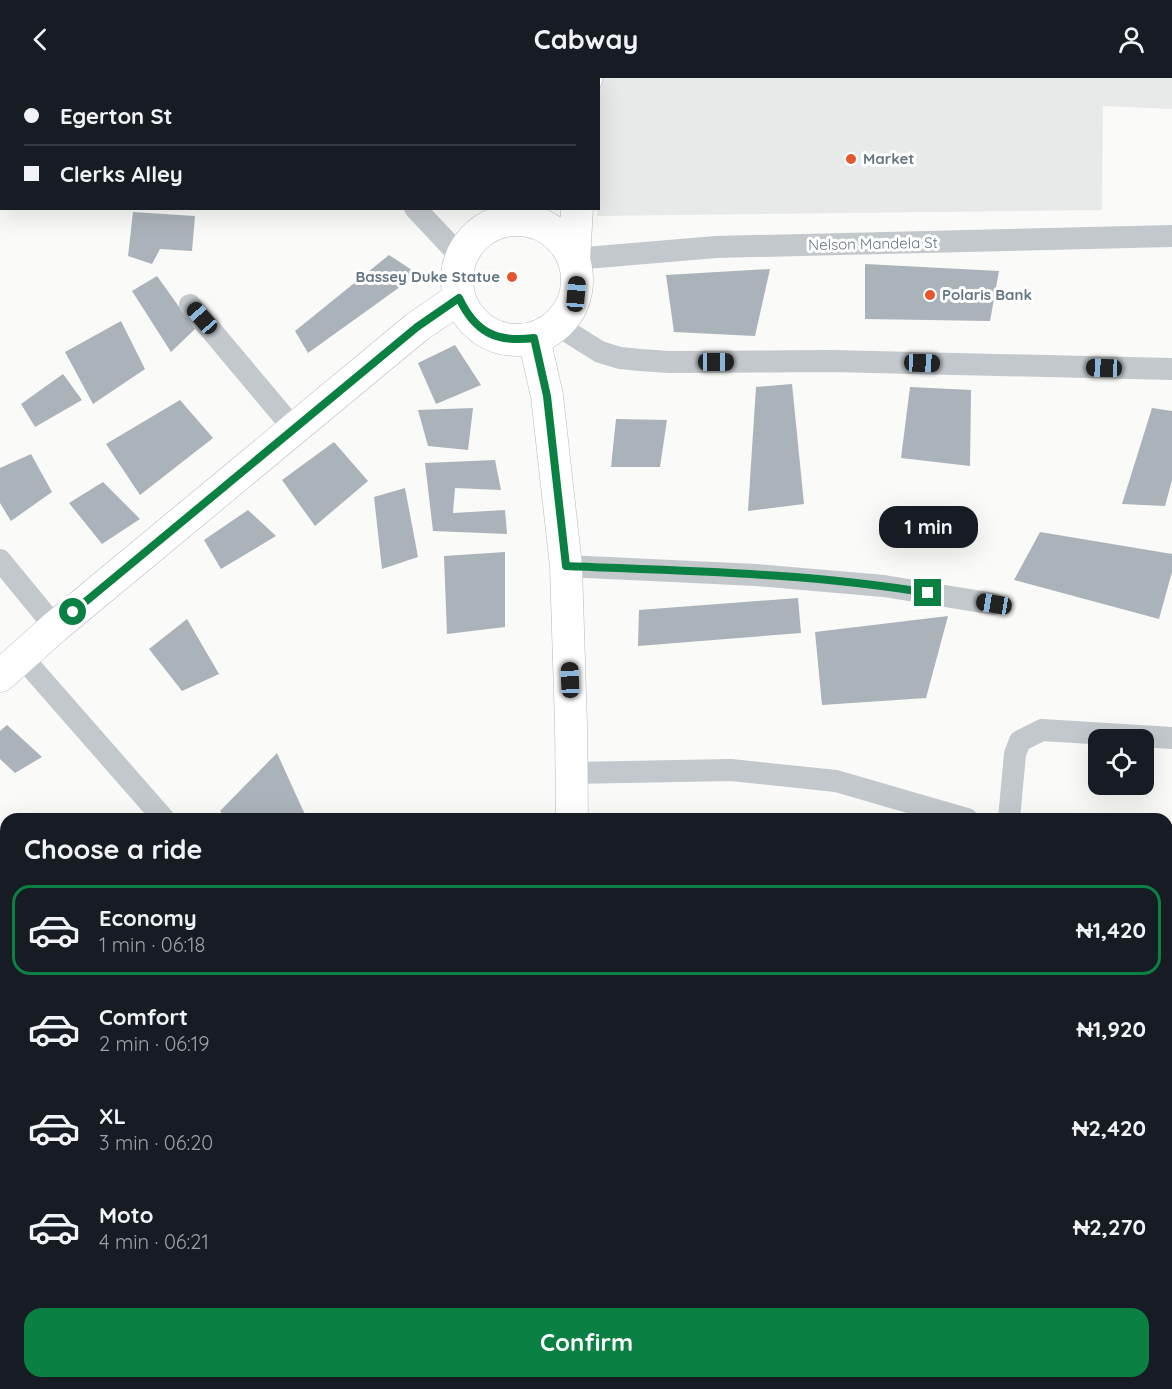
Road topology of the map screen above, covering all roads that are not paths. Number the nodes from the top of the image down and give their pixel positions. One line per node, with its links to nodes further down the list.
1 (417, 210): 5 (street)
2 (577, 210): 6 (main road)
3 (550, 218): 5 (main road); 6 (main road)
4 (1172, 237): 6 (street, Nelson Mandela St)
5 (461, 257): 7 (main road)
6 (574, 259): 9 (main road)
7 (459, 298): 9 (main road); 11 (main road)
8 (190, 304): 11 (street)
9 (546, 331): 10 (street); 13 (main road)
10 (1172, 369)
11 (294, 429): 15 (main road)
12 (0, 561): 15 (street)
13 (566, 566): 14 (street); 18 (main road)
14 (994, 604)
15 (55, 627): 16 (main road)
16 (11, 666): 19 (street)
17 (1172, 738): 22 (street)
18 (572, 773): 20 (main road); 21 (street)
19 (158, 813)
20 (572, 813)
21 (945, 813)
22 (1010, 813)

